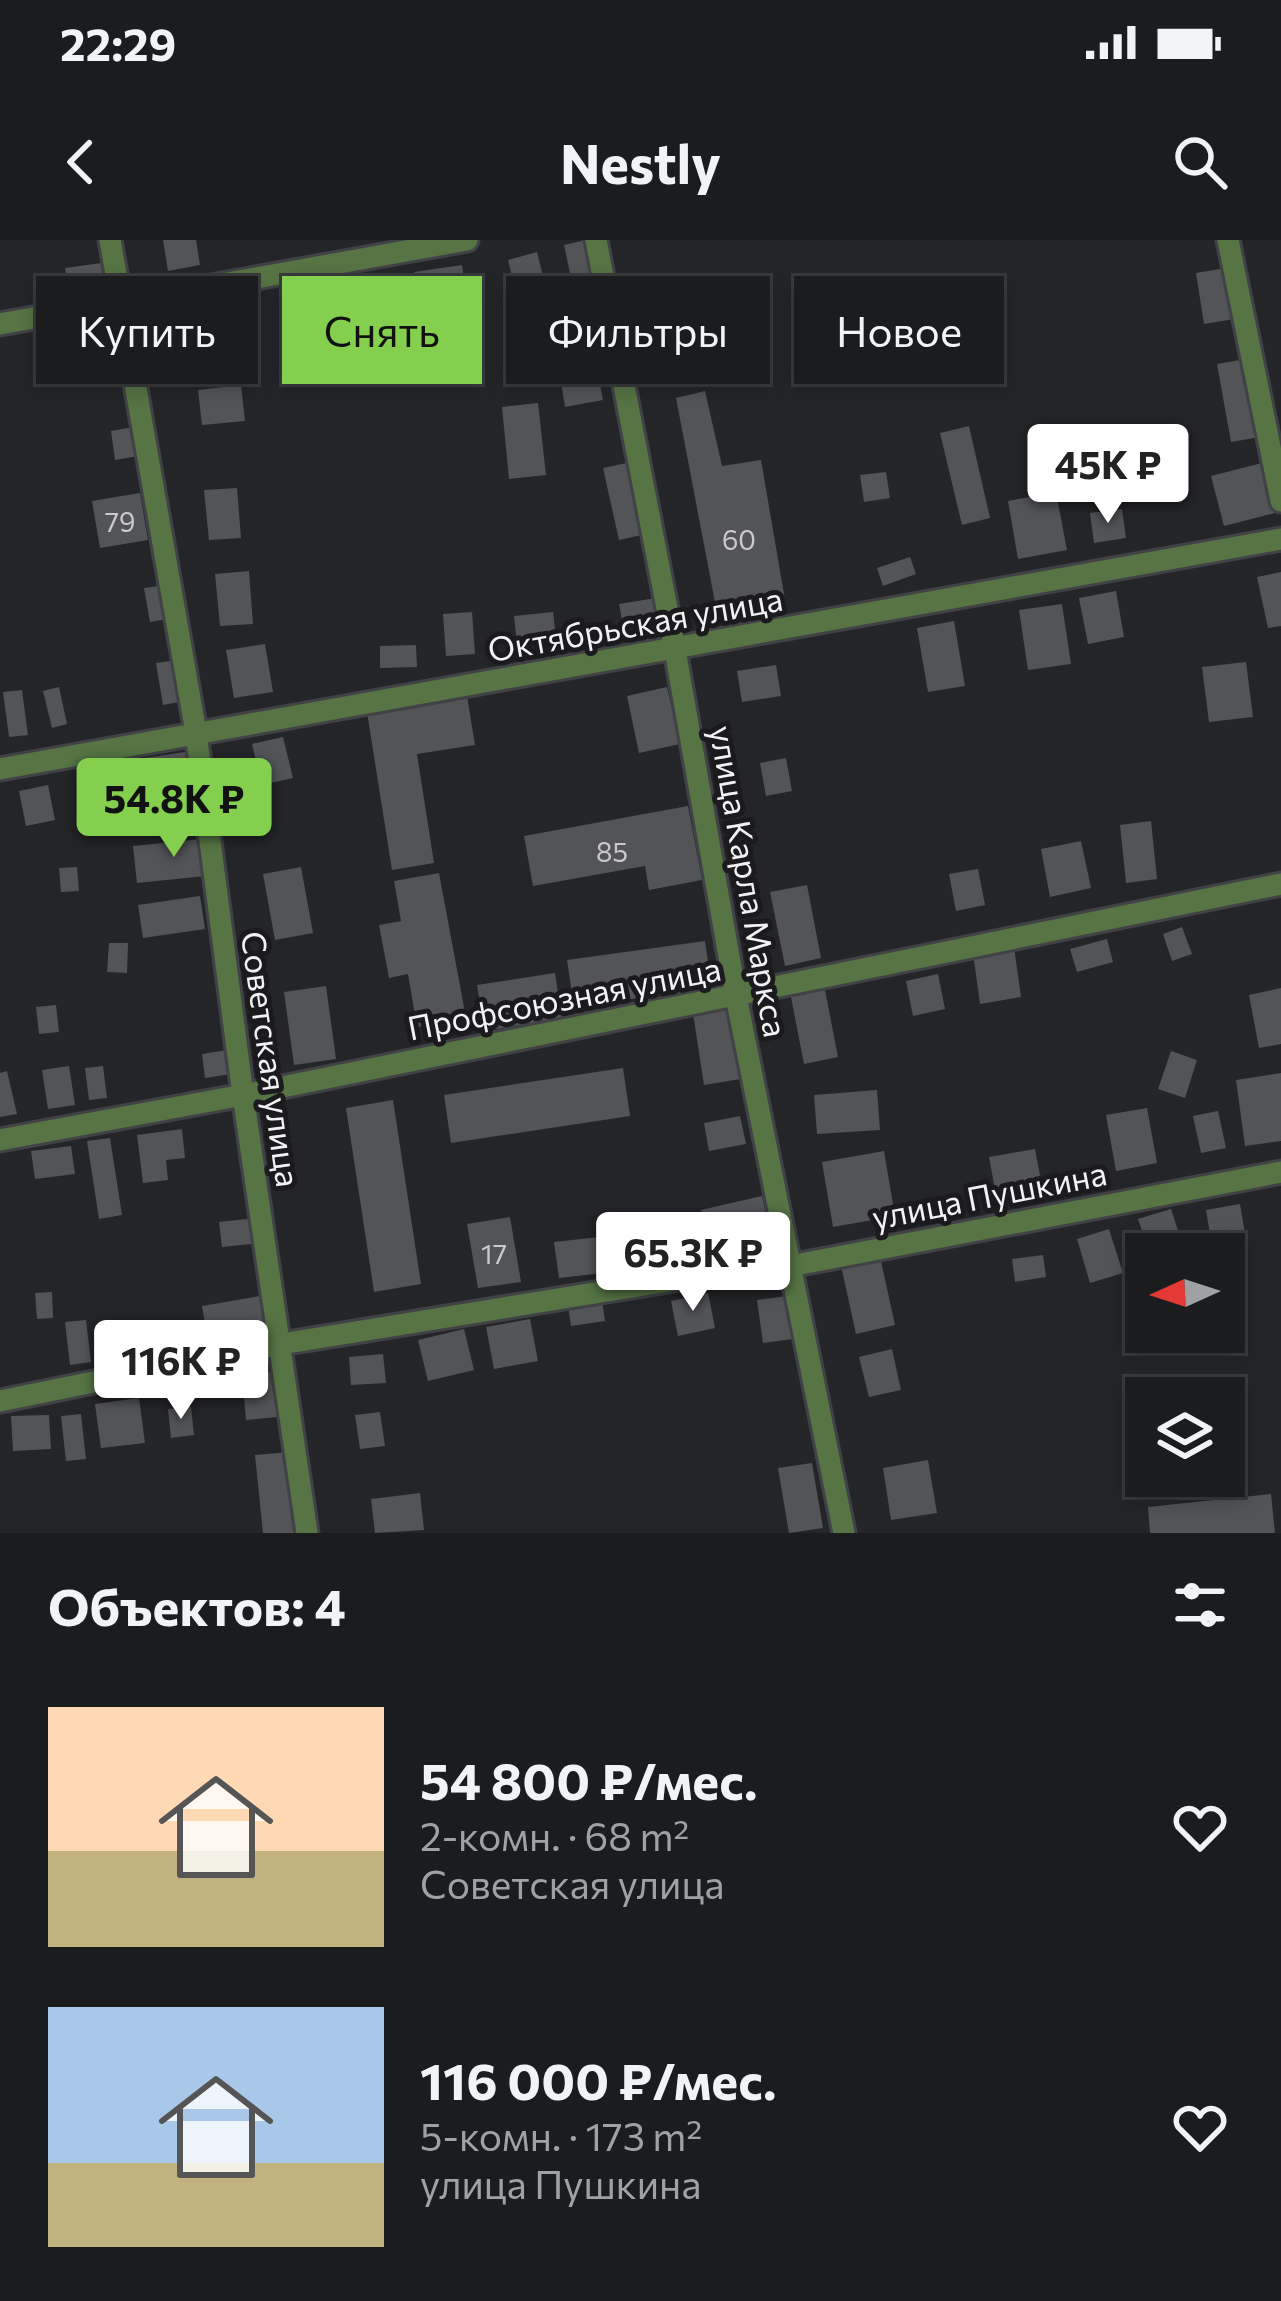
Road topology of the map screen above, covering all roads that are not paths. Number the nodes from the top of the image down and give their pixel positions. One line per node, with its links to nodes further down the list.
1 (110, 240): 5 (street, Советская улица)
2 (467, 240): 6 (street)
3 (596, 240): 12 (street, улица Карла Маркса)
4 (1228, 240): 10 (street)
5 (116, 276)
6 (258, 279)
7 (36, 318): 8 (street)
8 (0, 324)
9 (134, 384): 13 (street, Советская улица)
10 (1281, 501)
11 (1281, 539): 12 (street, Октябрьская улица)
12 (675, 650): 13 (street, Октябрьская улица); 16 (street, улица Карла Маркса)
13 (196, 734): 14 (street, Октябрьская улица); 17 (street, Советская улица)
14 (0, 769)
15 (1281, 884): 16 (street, Профсоюзная улица)
16 (736, 996): 17 (street, Профсоюзная улица); 20 (street, улица Карла Маркса)
17 (243, 1095): 18 (street, Профсоюзная улица); 21 (street, Советская улица)
18 (0, 1140)
19 (1281, 1172): 20 (street, улица Пушкина)
20 (790, 1266): 21 (street, улица Пушкина); 24 (street, улица Карла Маркса)
21 (280, 1344): 22 (street, улица Пушкина); 23 (street, Советская улица)
22 (0, 1401)
23 (307, 1533)
24 (844, 1533)

